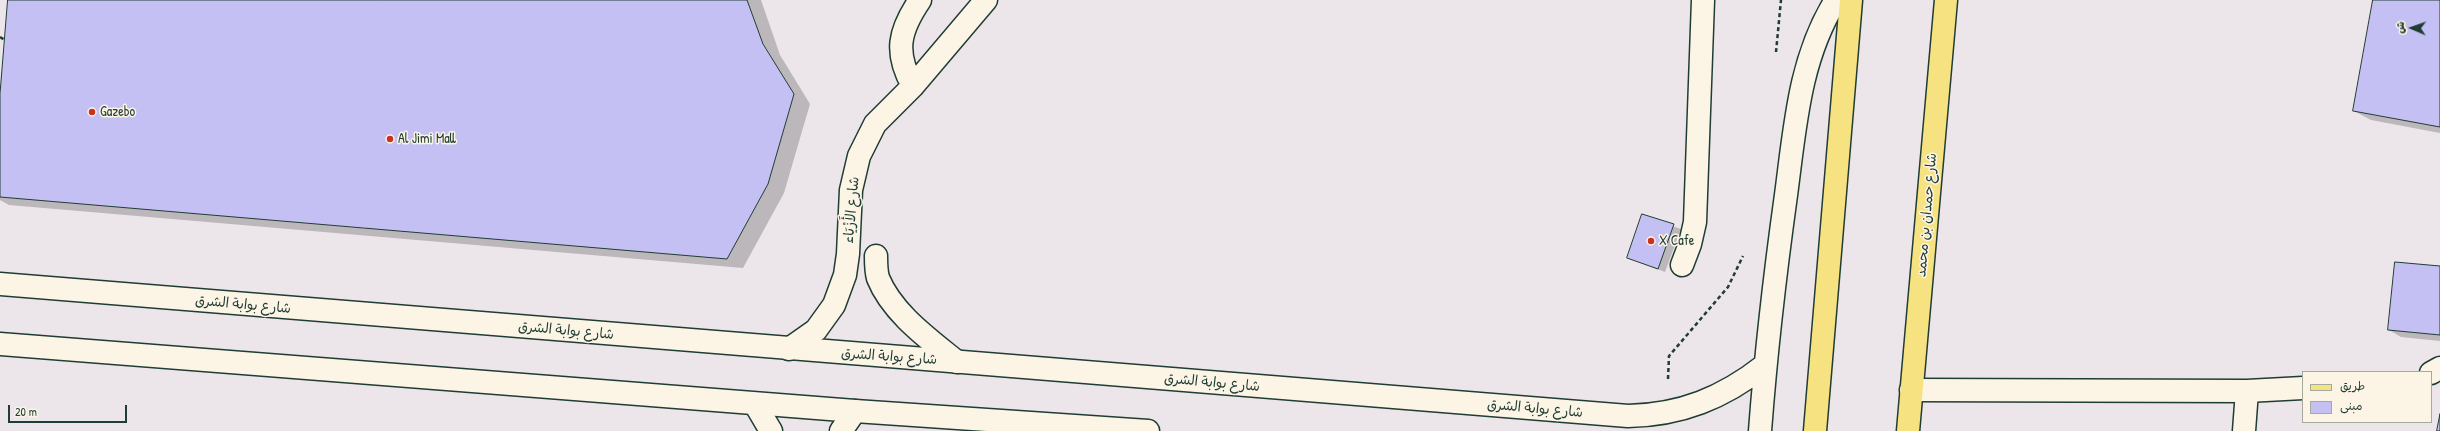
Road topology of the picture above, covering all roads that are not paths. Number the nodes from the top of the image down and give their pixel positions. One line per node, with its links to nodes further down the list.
1 (920, 0): 7 (street)
2 (986, 0): 7 (street, شارع الأَزْيَاء)
3 (1703, 0): 9 (street)
4 (1836, 0): 14 (street)
5 (1851, 0): 24 (main road)
6 (1946, 0): 16 (main road, شارع حمدان بن محمد)
7 (913, 86): 12 (street, شارع الأَزْيَاء)
8 (876, 256): 13 (street)
9 (1682, 265)
10 (0, 284): 12 (street, شارع بوابة الشرق)
11 (0, 344): 18 (street)
12 (789, 349): 13 (street, شارع بوابة الشرق)
13 (957, 362): 14 (street, شارع بوابة الشرق)
14 (1765, 365): 23 (street)
15 (2302, 388): 17 (street)
16 (1911, 390): 17 (street); 25 (main road, شارع حمدان بن محمد)
17 (2247, 391): 26 (street)
18 (755, 404): 19 (street); 20 (street)
19 (855, 411): 21 (street); 22 (street)
20 (771, 431)
21 (841, 431)
22 (1148, 431)
23 (1760, 431)
24 (1814, 431)
25 (1908, 431)
26 (2244, 431)

